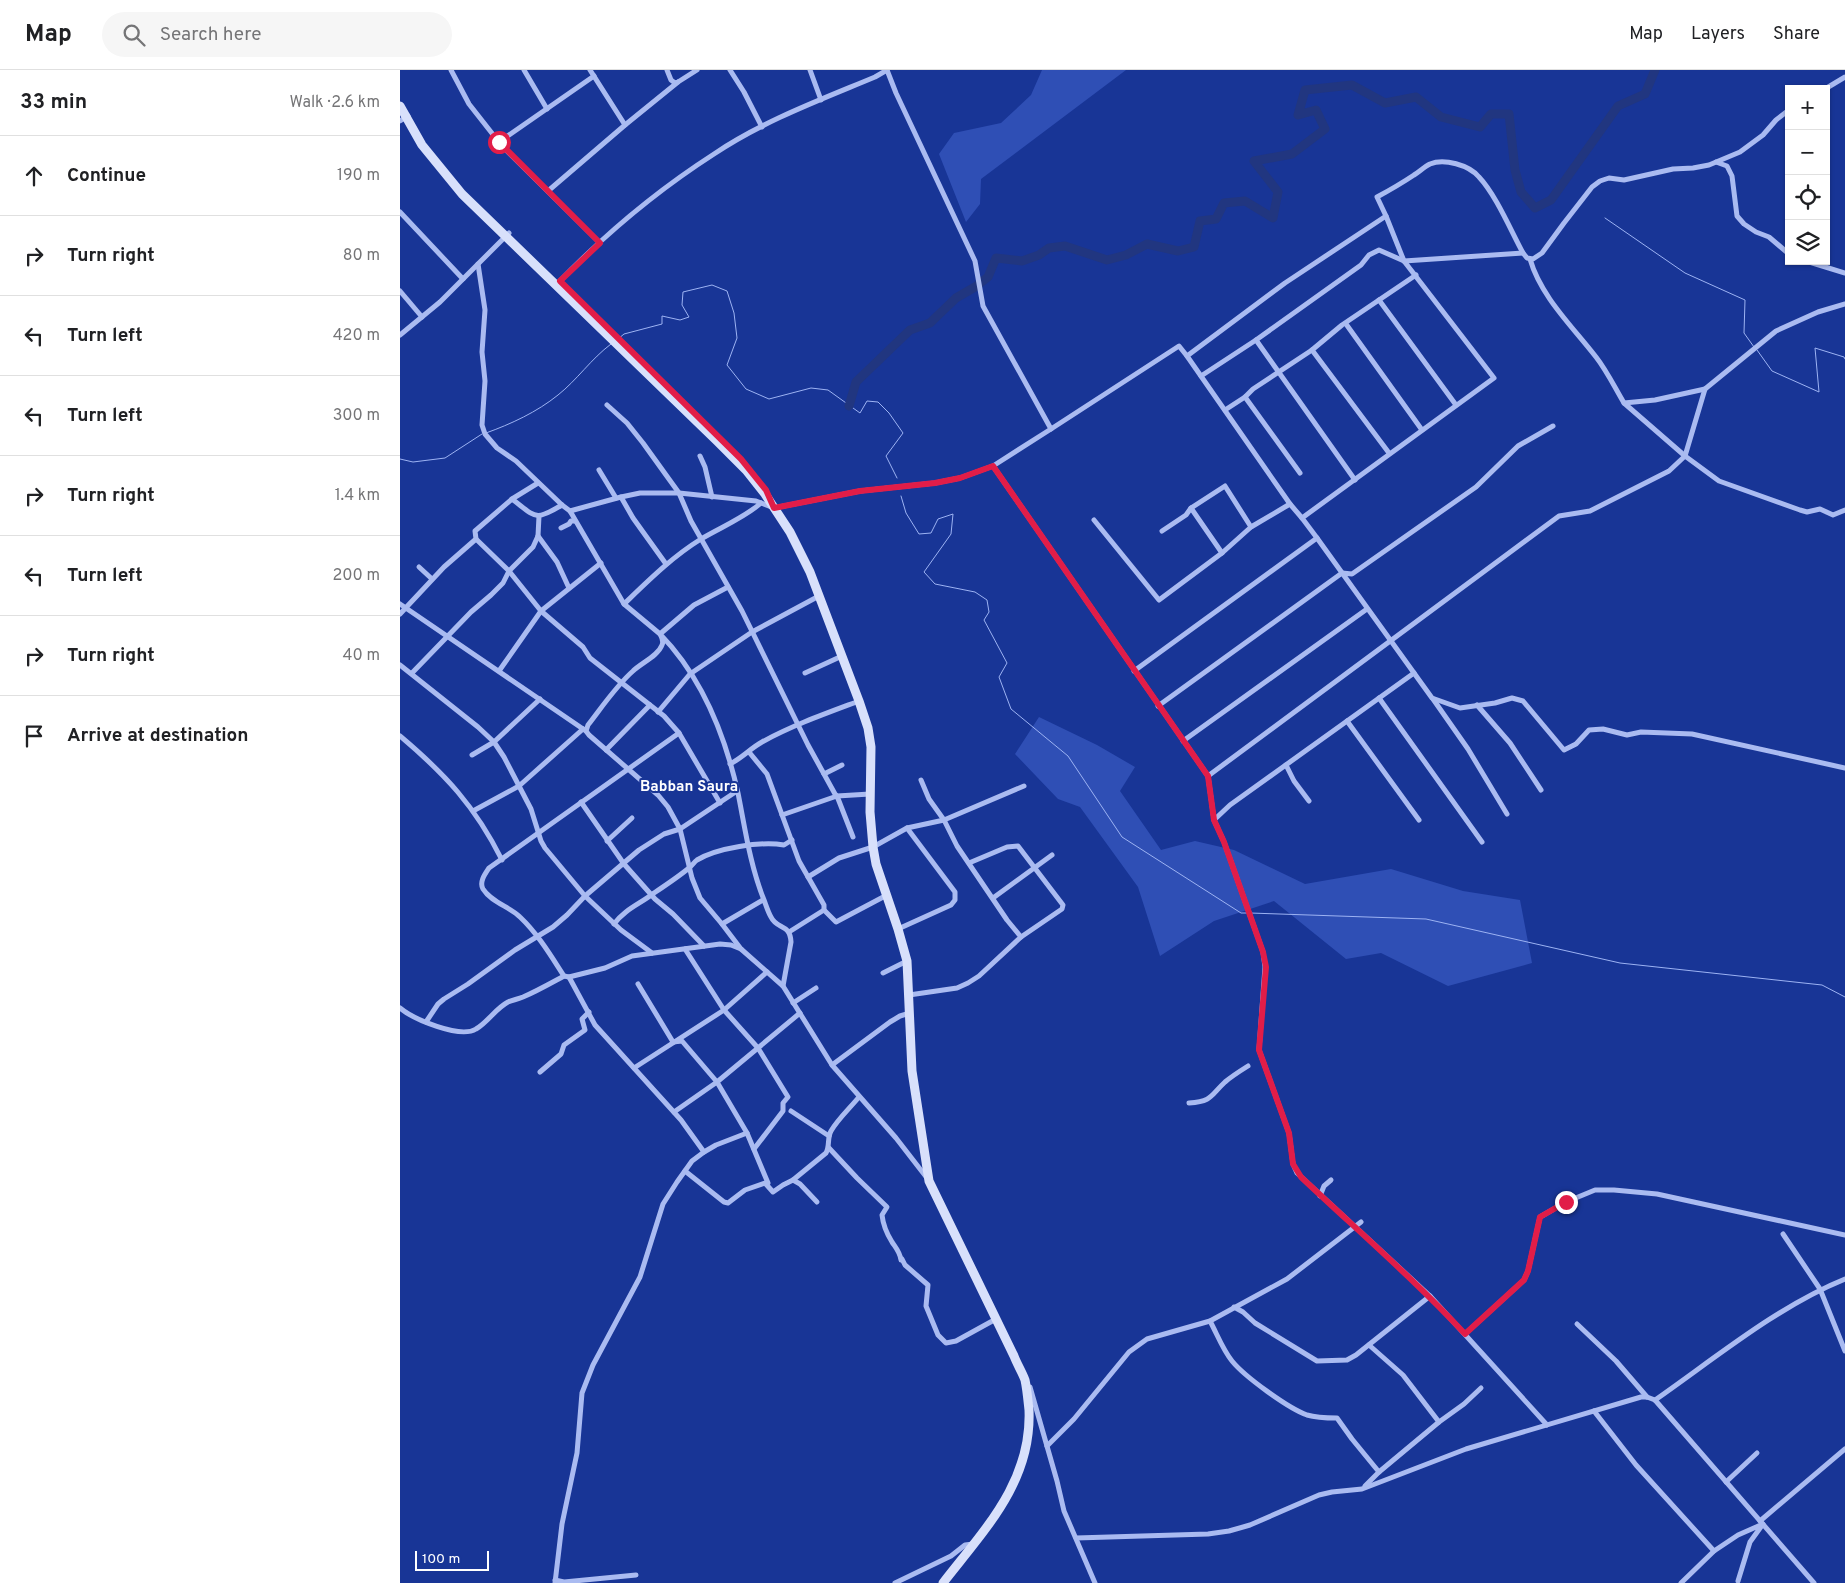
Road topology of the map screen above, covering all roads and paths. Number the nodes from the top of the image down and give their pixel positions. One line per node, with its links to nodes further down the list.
1 (451, 70): 21 (street)
2 (524, 70): 16 (street)
3 (590, 70): 9 (street)
4 (667, 70): 11 (street)
5 (697, 70): 11 (street)
6 (730, 70): 20 (street)
7 (810, 70): 14 (street)
8 (887, 70): 14 (street); 56 (street)
9 (594, 76): 16 (street); 19 (street)
10 (1845, 77): 12 (street)
11 (678, 82): 19 (street)
12 (1830, 86)
13 (400, 100): 18 (main road)
14 (821, 100): 20 (street)
15 (400, 106): 18 (main road)
16 (547, 109): 21 (street)
17 (1785, 113): 22 (street)
18 (405, 118): 26 (main road)
19 (624, 126): 23 (street)
20 (762, 127): 27 (street)
21 (499, 142): 23 (street)
22 (1716, 162): 28 (street); 30 (street)
23 (548, 191): 27 (street)
24 (400, 212): 36 (street)
25 (1386, 216): 29 (street); 31 (street); 46 (street)
26 (508, 235): 32 (street); 37 (main road)
27 (600, 243): 37 (street)
28 (1785, 251)
29 (1523, 253): 30 (street); 31 (street)
30 (1530, 259): 51 (street)
31 (1404, 261): 35 (street); 44 (street)
32 (478, 264): 36 (street); 65 (street)
33 (1819, 265): 34 (street)
34 (1845, 273)
35 (1416, 274): 39 (street); 53 (street)
36 (463, 279): 41 (street)
37 (558, 283): 73 (main road)
38 (400, 292): 41 (street)
39 (1378, 300): 42 (street); 53 (street)
40 (1845, 304): 49 (street)
41 (422, 317): 43 (street)
42 (1346, 324): 45 (street); 57 (street)
43 (400, 335)
44 (1256, 340): 47 (street); 48 (street)
45 (1312, 350): 47 (street); 58 (street)
46 (1188, 356): 48 (street); 56 (street)
47 (1278, 372): 50 (street); 64 (street)
48 (1200, 376): 54 (street)
49 (1705, 389): 51 (street); 60 (street)
50 (1245, 397): 54 (street); 63 (street)
51 (1624, 403): 60 (street)
52 (608, 405): 66 (street)
53 (1456, 405): 57 (street)
54 (1225, 410): 71 (street)
55 (1554, 426): 93 (street)
56 (1051, 429): 61 (street)
57 (1422, 430): 58 (street)
58 (1389, 453): 64 (street)
59 (700, 456): 67 (street)
60 (1685, 456): 75 (street); 107 (street)
61 (993, 466): 73 (street); 111 (street)
62 (599, 470): 68 (street)
63 (1300, 473)
64 (1355, 480): 78 (street)
65 (538, 483): 69 (street); 72 (street)
66 (679, 493): 67 (street); 68 (street); 87 (street)
67 (712, 497): 70 (street)
68 (618, 498): 76 (street); 90 (street)
69 (512, 499): 77 (street); 86 (street)
70 (761, 502): 73 (street); 87 (street)
71 (1290, 504): 78 (street); 81 (street)
72 (562, 505): 76 (street); 77 (street)
73 (774, 508): 97 (main road)
74 (1191, 508): 81 (street); 83 (street); 88 (street)
75 (1845, 510)
76 (570, 511): 79 (street)
77 (540, 516): 84 (street)
78 (1302, 518): 85 (street)
79 (575, 520): 82 (street); 89 (street)
80 (1094, 520): 88 (street)
81 (1251, 527): 88 (street)
82 (561, 528)
83 (1162, 531)
84 (538, 536): 92 (street); 96 (street)
85 (1317, 538): 93 (street); 111 (street)
86 (476, 539): 92 (street); 94 (street)
87 (701, 539): 90 (street); 95 (street)
88 (1222, 553)
89 (601, 563): 96 (street); 99 (street)
90 (666, 564): 99 (street)
91 (419, 567): 94 (street)
92 (509, 571): 102 (street); 106 (street)
93 (1342, 573): 101 (street); 122 (street)
94 (432, 579): 100 (street)
95 (728, 587): 104 (street); 105 (street)
96 (569, 588): 102 (street)
97 (819, 596): 104 (street); 108 (main road)
98 (400, 604): 100 (street)
99 (624, 604): 105 (street)
100 (405, 608): 103 (street); 106 (street)
101 (1367, 608): 107 (street); 130 (street)
102 (541, 611): 110 (street); 116 (street)
103 (400, 614)
104 (752, 632): 115 (street); 126 (street)
105 (660, 634): 115 (street); 116 (street)
106 (447, 636): 110 (street); 112 (street)
107 (1392, 641): 114 (street); 141 (street)
108 (842, 656): 113 (street); 120 (main road)
109 (400, 665): 112 (street)
110 (499, 671): 119 (street)
111 (1134, 671): 122 (street)
112 (412, 673): 131 (street)
113 (805, 673)
114 (1414, 673): 117 (street); 118 (street)
115 (690, 674): 124 (street); 135 (street)
116 (622, 682): 121 (street); 127 (street)
117 (1379, 698): 125 (street); 165 (street)
118 (1432, 698): 123 (street); 153 (street)
119 (540, 699): 127 (street); 131 (street)
120 (860, 701): 126 (street); 147 (main road)
121 (650, 705): 124 (street); 132 (street)
122 (1158, 706): 130 (street)
123 (1477, 706): 138 (street); 145 (street)
124 (658, 712): 128 (street)
125 (1347, 721): 137 (street); 158 (street)
126 (799, 725): 133 (street); 140 (street)
127 (585, 730): 132 (street); 143 (street)
128 (679, 733): 139 (street); 151 (street)
129 (400, 736): 152 (street)
130 (1183, 741): 141 (street)
131 (494, 742): 134 (street); 143 (street)
132 (606, 750): 139 (street)
133 (749, 752): 135 (street); 154 (street)
134 (472, 756)
135 (730, 764): 146 (street)
136 (842, 765): 140 (street)
137 (1286, 765): 149 (street); 157 (street)
138 (1845, 768)
139 (629, 769): 150 (street); 160 (street)
140 (824, 774): 148 (street)
141 (1208, 776): 157 (street)
142 (921, 780): 156 (street)
143 (519, 786): 152 (street); 161 (street)
144 (1024, 786): 156 (street)
145 (1541, 790)
146 (738, 791): 151 (street); 166 (street)
147 (870, 794): 148 (street); 167 (main road)
148 (838, 796): 154 (street); 162 (street)
149 (1309, 801)
150 (581, 802): 161 (street); 164 (street)
151 (720, 803): 160 (street)
152 (474, 811): 169 (street)
153 (1507, 814)
154 (782, 815): 163 (street)
155 (632, 818): 164 (street)
156 (944, 820): 159 (street); 170 (street)
157 (1214, 820): 227 (street)
158 (1419, 820)
159 (907, 828): 167 (street); 183 (street)
160 (680, 829): 171 (street); 173 (street)
161 (539, 834): 169 (street); 177 (street)
162 (853, 837)
163 (792, 840): 166 (street); 174 (street)
164 (608, 841): 171 (street)
165 (1482, 842)
166 (748, 845): 173 (street); 179 (street)
167 (873, 847): 174 (street); 176 (main road)
168 (1052, 855): 172 (street)
169 (502, 860): 185 (street)
170 (969, 863): 172 (street); 178 (street)
171 (624, 864): 175 (street); 177 (street)
172 (1035, 866): 178 (street); 186 (street)
173 (689, 868): 175 (street); 182 (street)
174 (808, 877): 180 (street)
175 (651, 895): 181 (street); 188 (street)
176 (887, 895): 180 (street); 183 (main road)
177 (585, 896): 181 (street); 185 (street)
178 (994, 898): 186 (street)
179 (764, 900): 182 (street); 184 (street)
180 (824, 910): 184 (street)
181 (614, 924): 190 (street)
182 (722, 924): 187 (street)
183 (898, 929): 191 (main road)
184 (789, 932): 196 (street)
185 (537, 936): 194 (street); 205 (street)
186 (1021, 937): 198 (street)
187 (733, 942): 188 (street); 192 (street)
188 (704, 946): 189 (street)
189 (686, 949): 190 (street); 201 (street)
190 (652, 953): 194 (street)
191 (907, 961): 193 (street); 198 (main road)
192 (767, 972): 196 (street); 201 (street)
193 (883, 973)
194 (567, 976): 202 (street); 205 (street)
195 (638, 984): 206 (street)
196 (783, 986): 199 (street)
197 (816, 988): 199 (street)
198 (909, 995): 204 (main road)
199 (794, 1003): 203 (street)
200 (400, 1008): 205 (street)
201 (724, 1010): 206 (street); 207 (street)
202 (588, 1012): 210 (street); 211 (street)
203 (800, 1013): 207 (street); 208 (street)
204 (910, 1013): 208 (street); 225 (main road)
205 (426, 1022)
206 (673, 1042): 210 (street); 212 (street)
207 (758, 1048): 212 (street); 220 (street)
208 (832, 1065): 213 (street)
209 (1248, 1066): 214 (street)
210 (634, 1068): 216 (street)
211 (540, 1072)
212 (717, 1082): 216 (street); 217 (street)
213 (859, 1097): 218 (street); 225 (street)
214 (1189, 1103)
215 (791, 1111): 218 (street)
216 (674, 1112): 221 (street)
217 (747, 1133): 220 (street); 221 (street)
218 (829, 1136): 219 (street)
219 (829, 1148): 223 (street); 237 (street)
220 (754, 1149): 226 (street)
221 (704, 1152): 222 (street)
222 (685, 1171): 226 (street); 262 (street)
223 (794, 1180): 226 (street); 228 (street)
224 (1330, 1180): 227 (street)
225 (929, 1181): 237 (main road)
226 (773, 1192)
227 (1320, 1196): 230 (street)
228 (817, 1202)
229 (1361, 1222): 230 (street)
230 (1355, 1227): 235 (street); 236 (street)
231 (1782, 1234): 234 (street)
232 (1845, 1235): 240 (street)
233 (1845, 1279): 234 (street)
234 (1820, 1289): 242 (street); 246 (street)
235 (1430, 1296): 240 (street); 241 (street)
236 (1234, 1307): 238 (street); 241 (street)
237 (996, 1319): 243 (main road)
238 (1210, 1321): 250 (street); 253 (street)
239 (1577, 1324): 245 (street)
240 (1465, 1334): 249 (street)
241 (1369, 1345): 248 (street)
242 (1845, 1351)
243 (1025, 1380): 250 (street); 258 (main road)
244 (1482, 1388): 248 (street)
245 (1647, 1396): 246 (street); 247 (street)
246 (1655, 1400): 254 (street)
247 (1594, 1411): 249 (street); 259 (street)
248 (1439, 1422): 253 (street)
249 (1547, 1425): 255 (street)
250 (1047, 1446): 257 (street)
251 (1845, 1449): 256 (street)
252 (1757, 1453): 254 (street)
253 (1379, 1472): 255 (street)
254 (1726, 1482): 256 (street)
255 (1362, 1489): 257 (street)
256 (1762, 1523): 259 (street); 261 (street); 267 (street)
257 (1076, 1538): 265 (street)
258 (973, 1544): 263 (street); 264 (main road)
259 (1714, 1551): 266 (street)
260 (636, 1575): 262 (street)
261 (1738, 1581)
262 (555, 1582)
263 (895, 1583)
264 (943, 1583)
265 (1095, 1583)
266 (1681, 1583)
267 (1814, 1583)

